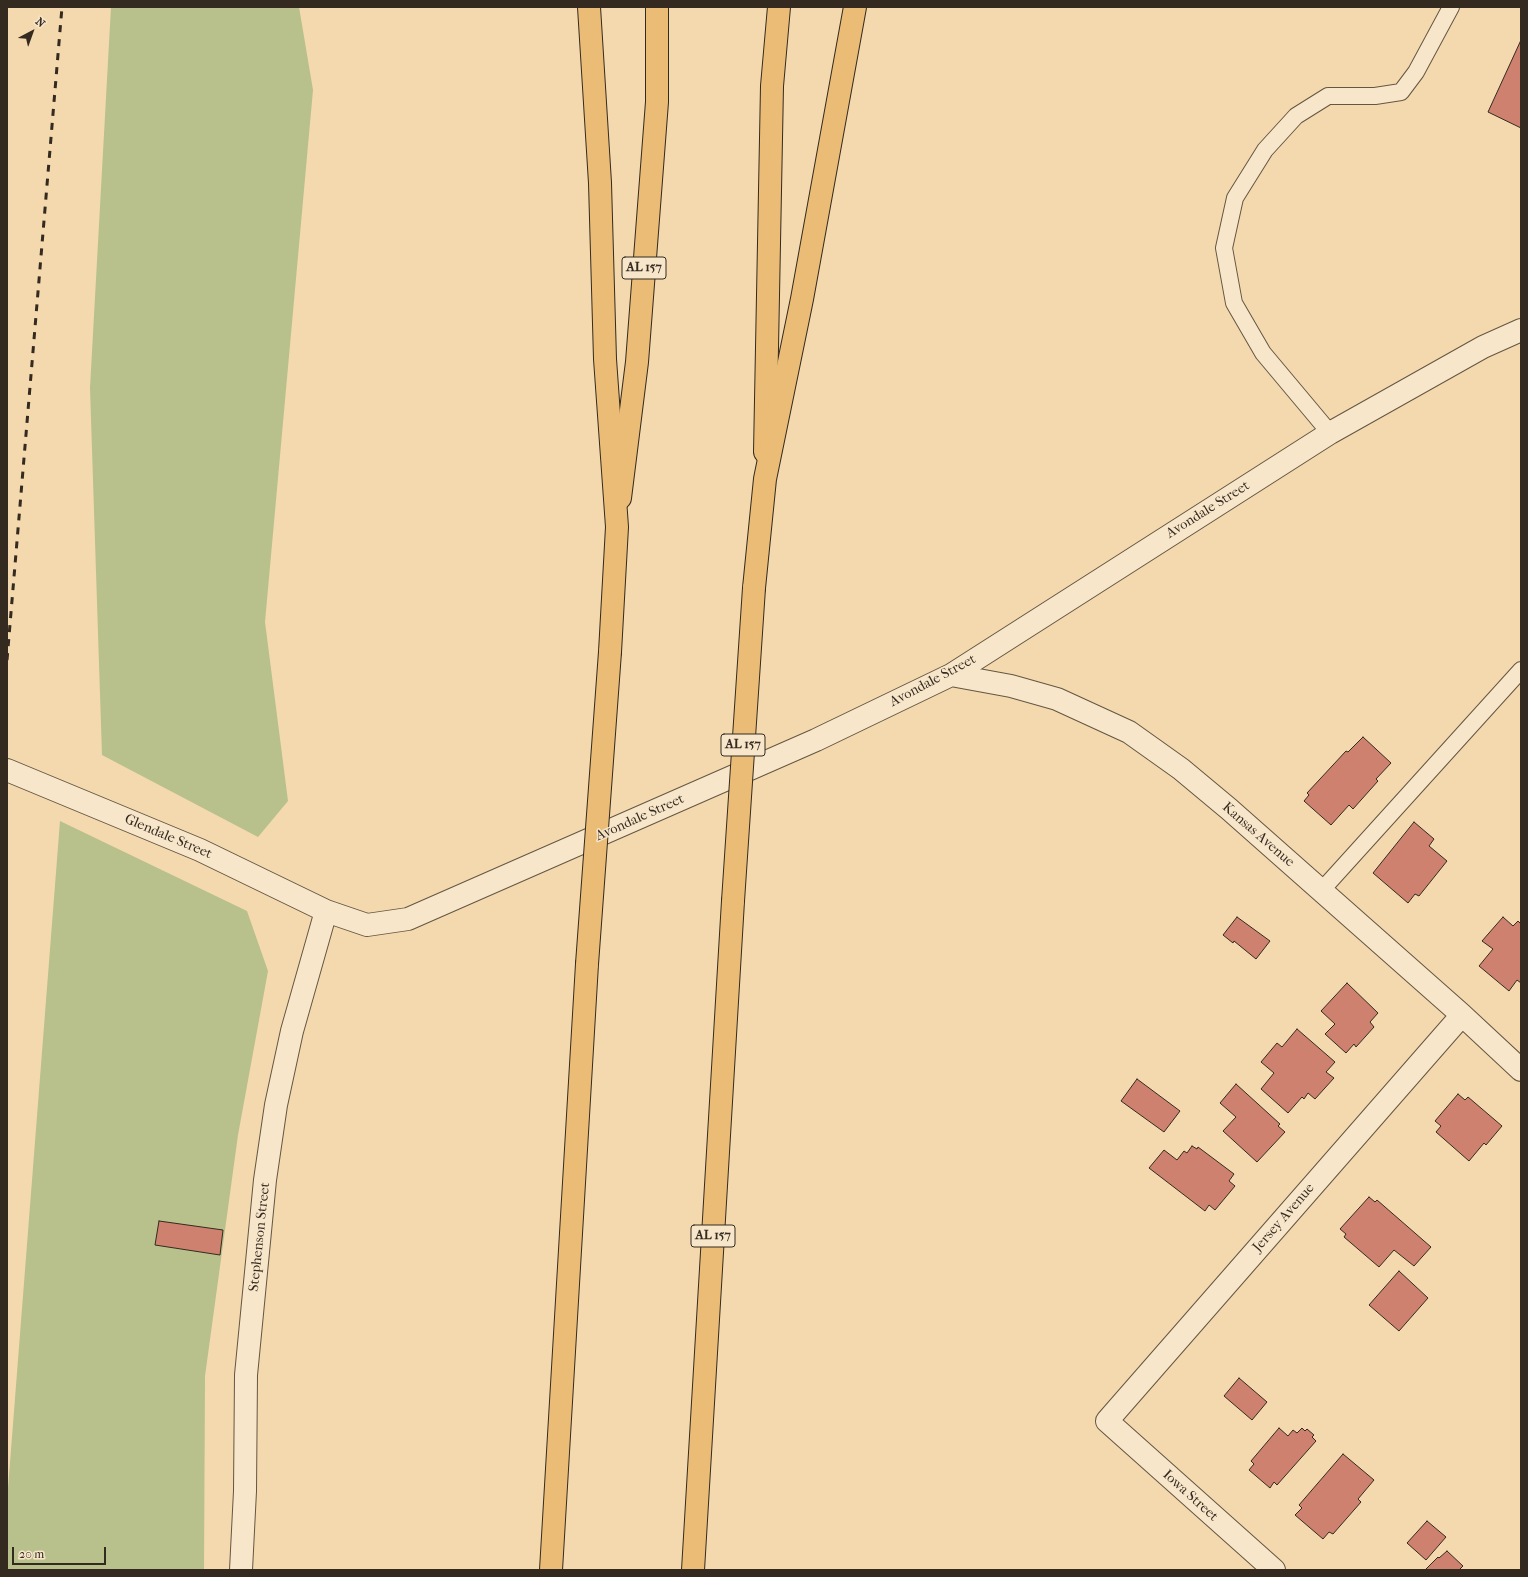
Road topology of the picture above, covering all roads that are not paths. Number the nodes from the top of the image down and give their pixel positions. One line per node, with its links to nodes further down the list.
1 (589, 7): 9 (main road)
2 (657, 7): 9 (main road, AL 157)
3 (779, 7): 8 (main road, AL 157)
4 (855, 7): 8 (main road)
5 (1451, 7): 7 (lane)
6 (1521, 330): 7 (street, Avondale Street)
7 (1330, 433): 11 (street, Avondale Street)
8 (765, 480): 20 (main road, AL 157, bridge)
9 (617, 527): 19 (main road, AL 157, bridge)
10 (1521, 670): 13 (lane)
11 (951, 675): 13 (street, Kansas Avenue); 14 (street, Avondale Street)
12 (7, 770): 14 (street, Glendale Street)
13 (1320, 890): 15 (street, Kansas Avenue)
14 (326, 911): 18 (street, Stephenson Street)
15 (1462, 1015): 16 (street, Kansas Avenue); 17 (street, Jersey Avenue)
16 (1521, 1070)
17 (1107, 1421): 21 (street, Iowa Street)
18 (241, 1570)
19 (551, 1570)
20 (693, 1570)
21 (1274, 1570)

